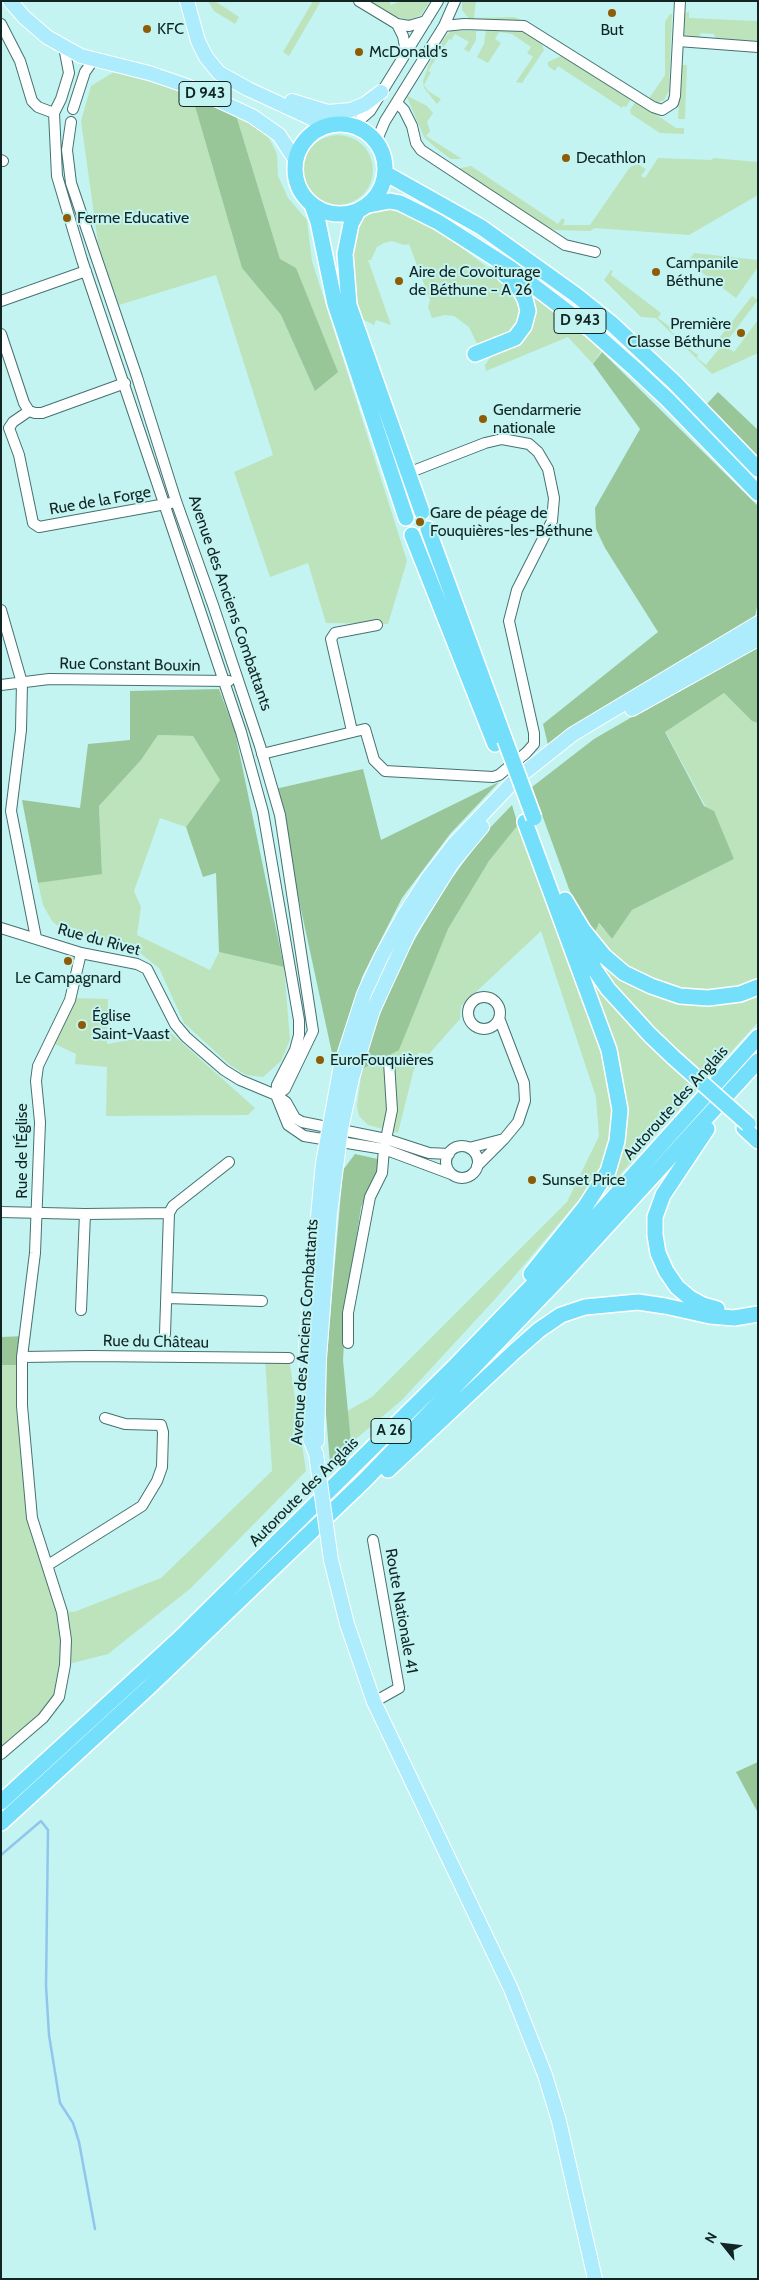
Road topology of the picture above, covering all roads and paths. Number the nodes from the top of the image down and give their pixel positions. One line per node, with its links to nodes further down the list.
1 (10, 1): 13 (main road, D 943)
2 (187, 1): 17 (main road, D 943)
3 (359, 1): 9 (street)
4 (438, 1): 7 (street)
5 (680, 1): 12 (street)
6 (454, 4): 10 (street); 11 (street)
7 (426, 21): 9 (street); 15 (street)
8 (1, 24): 21 (street)
9 (397, 24): 15 (street)
10 (464, 24): 11 (street); 12 (street)
11 (444, 26): 19 (street)
12 (678, 41): 14 (street)
13 (64, 47): 16 (main road, D 943); 21 (street, Avenue des Anciens Combattants)
14 (758, 47)
15 (406, 52): 18 (street)
16 (94, 59): 20 (street); 26 (main road, D 943)
17 (248, 90): 18 (main road); 23 (main road, D 943)
18 (381, 92): 24 (street)
19 (397, 103): 25 (street); 31 (street)
20 (73, 109): 21 (street); 22 (street)
21 (56, 113): 22 (street); 32 (street, Avenue des Anciens Combattants)
22 (71, 122): 41 (street, Avenue des Anciens Combattants)
23 (328, 126): 24 (highway); 26 (highway)
24 (353, 126): 25 (highway)
25 (376, 142): 27 (highway)
26 (296, 161): 28 (highway)
27 (385, 173): 29 (highway); 38 (highway, D 943)
28 (312, 205): 29 (highway); 44 (highway)
29 (363, 208): 30 (highway, D 943); 39 (highway)
30 (464, 238): 35 (highway); 40 (highway, D 943)
31 (595, 252)
32 (86, 271): 33 (street); 36 (street, Avenue des Anciens Combattants)
33 (1, 301)
34 (1, 334): 37 (street)
35 (475, 354)
36 (125, 383): 37 (street); 42 (street, Avenue des Anciens Combattants)
37 (30, 411): 42 (street, Rue de la Forge)
38 (758, 469)
39 (408, 473): 43 (highway); 55 (street)
40 (758, 493)
41 (176, 501): 42 (street, Rue de la Forge); 51 (street, Avenue des Anciens Combattants)
42 (166, 504): 52 (street, Avenue des Anciens Combattants)
43 (422, 512)
44 (406, 518)
45 (428, 528): 56 (highway)
46 (412, 534): 56 (highway)
47 (1, 610): 53 (street)
48 (758, 623): 70 (main road)
49 (377, 625): 55 (street)
50 (758, 638): 70 (main road)
51 (237, 678): 52 (street, Rue Constant Bouxin); 57 (street, Avenue des Anciens Combattants)
52 (224, 682): 53 (street, Rue Constant Bouxin); 68 (street, Avenue des Anciens Combattants)
53 (22, 683): 54 (street, Rue Constant Bouxin); 60 (street)
54 (1, 685)
55 (352, 731): 57 (street)
56 (500, 742): 58 (highway)
57 (262, 754): 68 (street, Avenue des Anciens Combattants)
58 (561, 904): 62 (highway); 69 (highway); 92 (highway)
59 (1, 928): 60 (street, Rue du Rivet)
60 (36, 938): 61 (street, Rue du Rivet)
61 (81, 953): 68 (street, Rue du Rivet); 80 (street, Rue de l'Église)
62 (758, 988)
63 (499, 1018): 71 (street)
64 (758, 1038): 92 (highway, Autoroute des Anglais / A 26)
65 (758, 1061): 67 (highway, Autoroute des Anglais / A 26)
66 (389, 1062): 73 (street)
67 (729, 1094): 85 (highway); 94 (highway, Autoroute des Anglais / A 26)
68 (276, 1095): 70 (street); 70 (street)
69 (750, 1128): 72 (highway)
70 (334, 1135): 73 (street); 97 (main road, Avenue des Anciens Combattants, bridge)
71 (504, 1139): 74 (street); 77 (street)
72 (758, 1141)
73 (385, 1144): 75 (street); 78 (street); 89 (street)
74 (469, 1148): 75 (street); 77 (street)
75 (449, 1154): 78 (street)
76 (229, 1162): 81 (street)
77 (477, 1166): 78 (street)
78 (451, 1174)
79 (1, 1212): 80 (street)
80 (37, 1212): 82 (street); 90 (street, Rue de l'Église)
81 (169, 1213): 82 (street); 83 (street)
82 (85, 1214): 86 (street)
83 (167, 1298): 84 (street); 88 (street)
84 (262, 1301)
85 (758, 1306)
86 (81, 1310)
87 (758, 1314): 94 (highway)
88 (165, 1334)
89 (348, 1343)
90 (22, 1357): 91 (street, Rue du Château); 96 (street, Rue de l'Église)
91 (289, 1358)
92 (456, 1365): 99 (highway, Autoroute des Anglais / A 26)
93 (105, 1418): 96 (street)
94 (304, 1539): 100 (highway, Autoroute des Anglais / A 26)
95 (373, 1540): 97 (street, Route Nationale 41)
96 (48, 1566): 98 (street, Rue de l'Église)
97 (374, 1702): 101 (main road, Avenue des Anciens Combattants)
98 (1, 1754)
99 (1, 1802)
100 (1, 1823)
101 (595, 2279)

